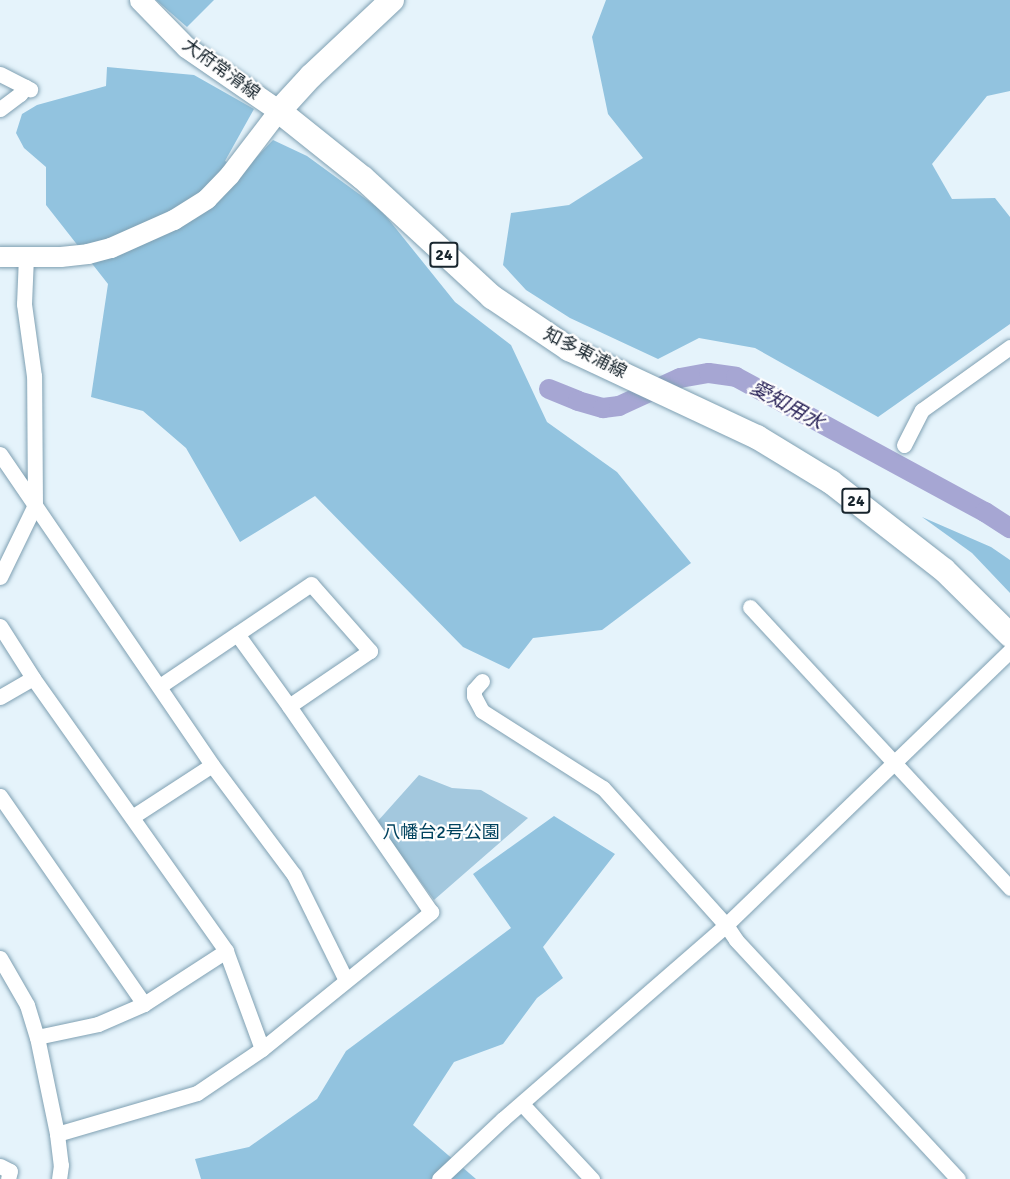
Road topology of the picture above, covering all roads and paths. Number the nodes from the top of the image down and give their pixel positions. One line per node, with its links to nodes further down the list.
1 (140, 0): 5 (main road, 大府常滑線)
2 (392, 0): 5 (main road)
3 (0, 74): 4 (street)
4 (0, 109)
5 (279, 111): 7 (street); 16 (main road, 知多東浦線 / 24)
6 (0, 257): 7 (street)
7 (26, 257): 11 (street)
8 (1010, 347): 9 (street)
9 (904, 445)
10 (0, 454): 11 (street)
11 (35, 505): 12 (street); 20 (street)
12 (0, 577)
13 (750, 608): 23 (street)
14 (0, 626): 18 (street)
15 (237, 634): 20 (street); 22 (street); 22 (street)
16 (1010, 635)
17 (1010, 651): 23 (street)
18 (33, 678): 21 (street); 26 (street)
19 (482, 681): 28 (street)
20 (160, 686): 24 (street)
21 (0, 697)
22 (289, 706): 32 (street)
23 (893, 762): 27 (street); 28 (street)
24 (212, 765): 26 (street); 32 (street)
25 (0, 796): 33 (street)
26 (132, 817): 29 (street)
27 (1010, 888)
28 (726, 925): 36 (street); 43 (street)
29 (226, 951): 33 (street); 35 (street)
30 (0, 958): 31 (street)
31 (7, 977): 34 (street)
32 (346, 980): 35 (street)
33 (144, 1004): 34 (street)
34 (37, 1037): 37 (street)
35 (262, 1049): 37 (street)
36 (522, 1104): 41 (street); 42 (street)
37 (57, 1134): 40 (street)
38 (0, 1167): 39 (street)
39 (8, 1179)
40 (59, 1179)
41 (439, 1179)
42 (592, 1179)
43 (958, 1179)

